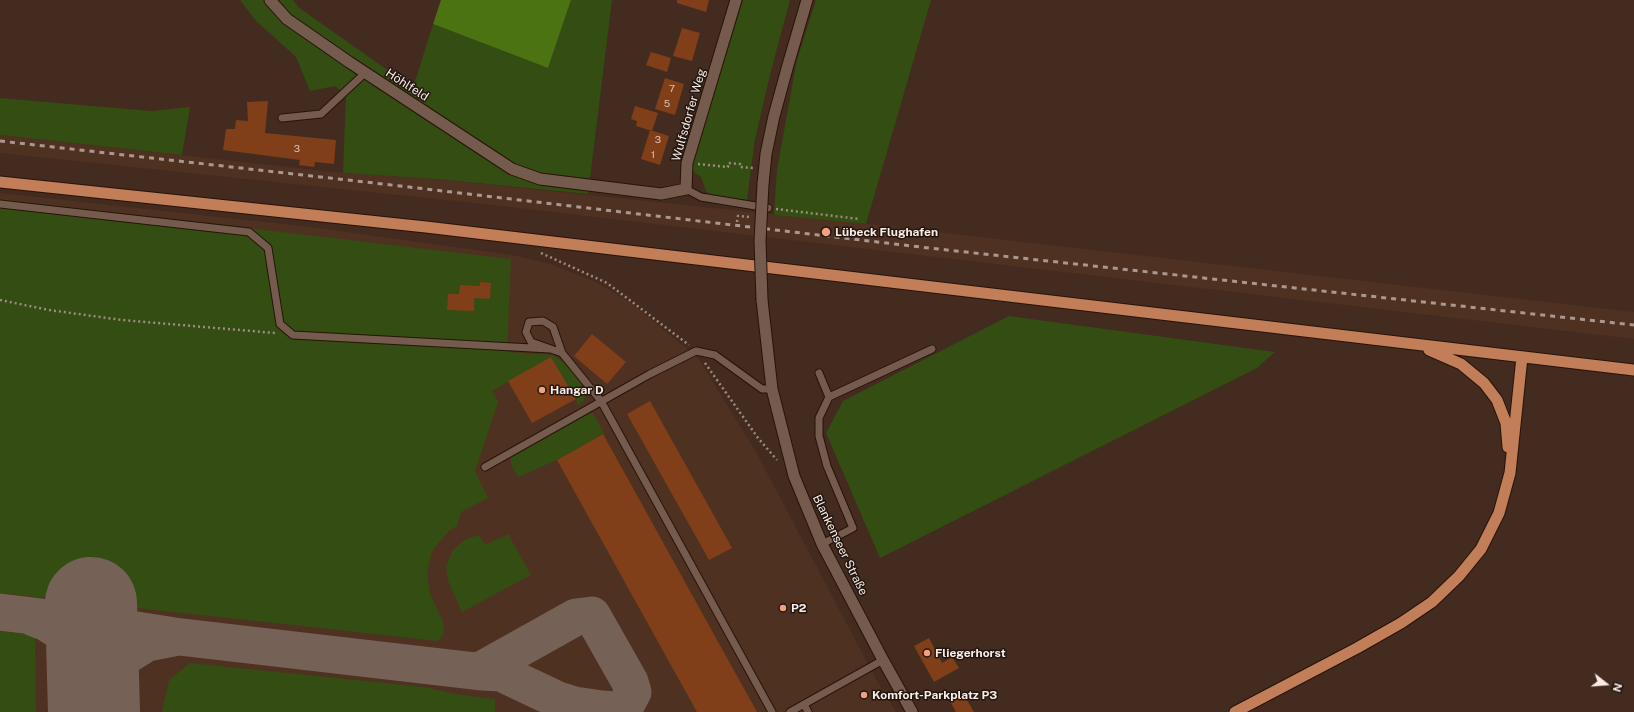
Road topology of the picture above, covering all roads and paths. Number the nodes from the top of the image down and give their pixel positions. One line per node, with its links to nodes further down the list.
1 (270, 0): 4 (street, Höhlfeld)
2 (736, 0): 6 (street, Wulfsdorfer Weg)
3 (807, 0): 26 (street, Blankenseer Straße, bridge)
4 (365, 73): 5 (lane); 9 (street, Höhlfeld)
5 (282, 118)
6 (687, 163): 7 (path); 9 (street, Wulfsdorfer Weg)
7 (755, 168)
8 (0, 182): 18 (main road)
9 (686, 189): 11 (lane)
10 (0, 204): 17 (lane)
11 (768, 208): 13 (path)
12 (751, 217): 14 (path)
13 (859, 219)
14 (737, 222)
15 (607, 283): 21 (path)
16 (0, 300): 17 (path)
17 (293, 335): 19 (lane)
18 (1417, 345): 23 (main road); 31 (main road)
19 (550, 349): 22 (lane); 22 (lane)
20 (932, 349): 27 (lane)
21 (696, 350): 26 (lane); 28 (lane); 29 (path)
22 (562, 353): 28 (lane)
23 (1522, 357): 24 (main road); 31 (main road)
24 (1634, 370)
25 (819, 372): 27 (lane)
26 (772, 389): 32 (street, Blankenseer Straße)
27 (829, 397): 32 (lane)
28 (600, 401): 30 (lane); 35 (lane)
29 (781, 465)
30 (485, 467)
31 (1510, 473): 39 (main road)
32 (822, 544): 33 (street, Blankenseer Straße)
33 (882, 660): 34 (lane); 38 (street, Blankenseer Straße)
34 (804, 704): 36 (lane); 37 (lane)
35 (772, 712)
36 (790, 712)
37 (808, 712)
38 (912, 712)
39 (1235, 712)

